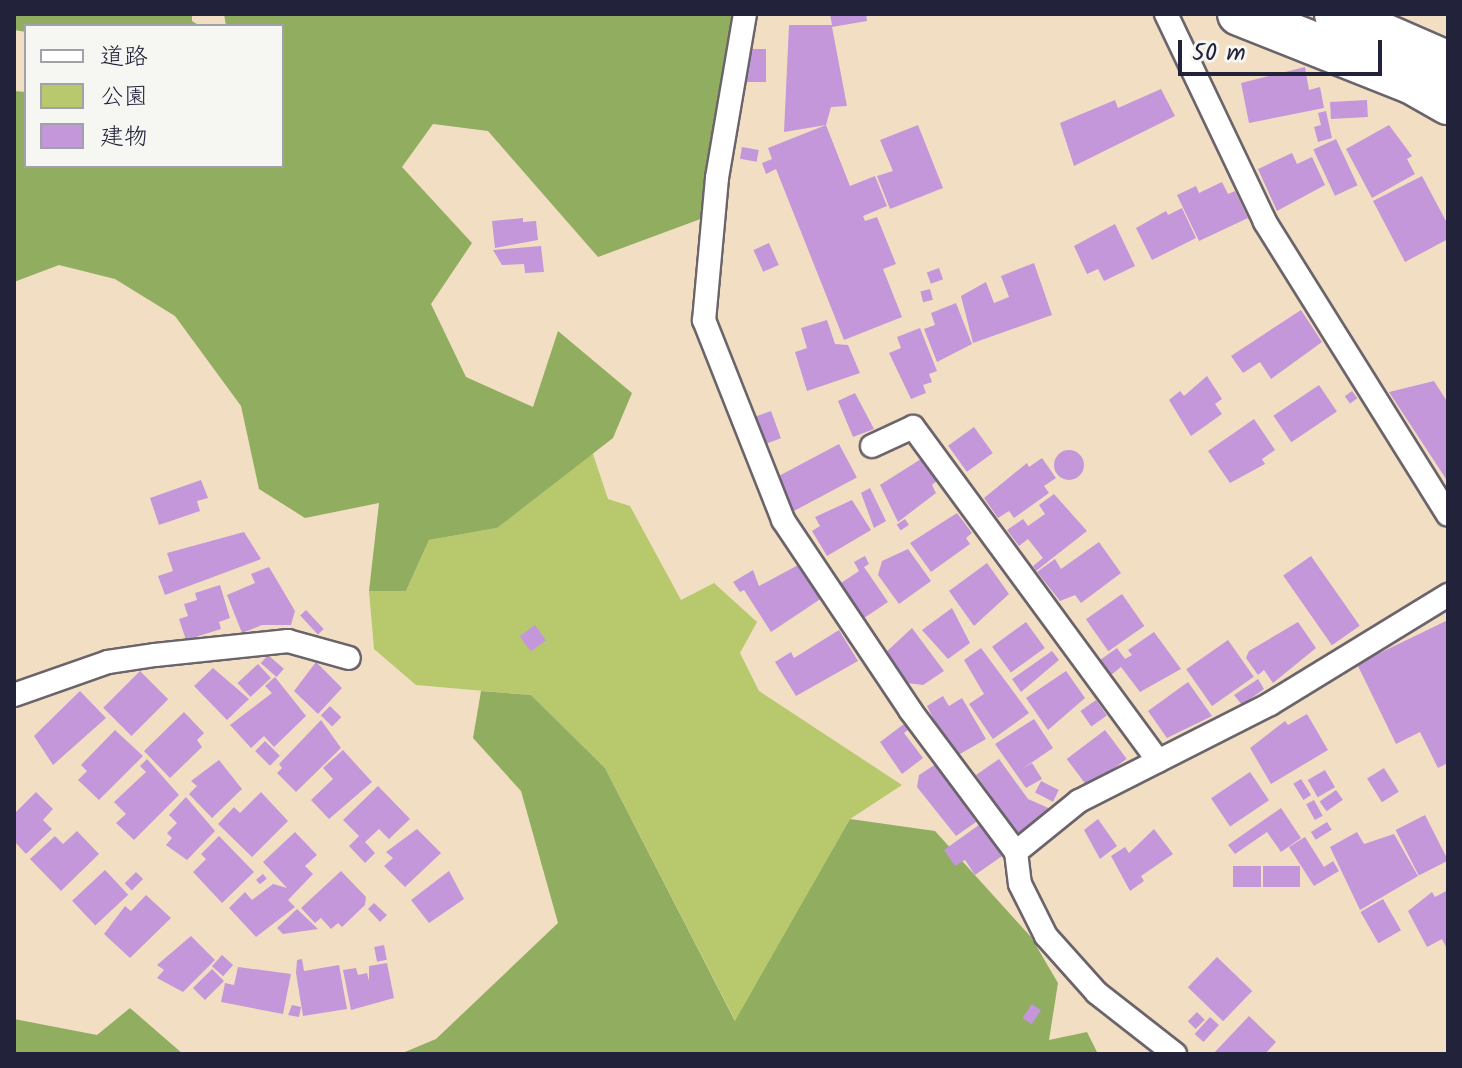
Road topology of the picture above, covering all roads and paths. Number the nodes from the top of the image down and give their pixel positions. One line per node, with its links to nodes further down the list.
1 (745, 14): 13 (street)
2 (1166, 14): 8 (street)
3 (1239, 14): 6 (highway)
4 (1336, 14): 5 (highway)
5 (1448, 63)
6 (1448, 103)
7 (872, 446): 12 (street)
8 (1448, 515)
9 (1448, 595): 12 (street)
10 (349, 658): 11 (street)
11 (14, 695)
12 (1158, 761): 13 (street)
13 (1016, 852): 14 (street)
14 (1175, 1054)

